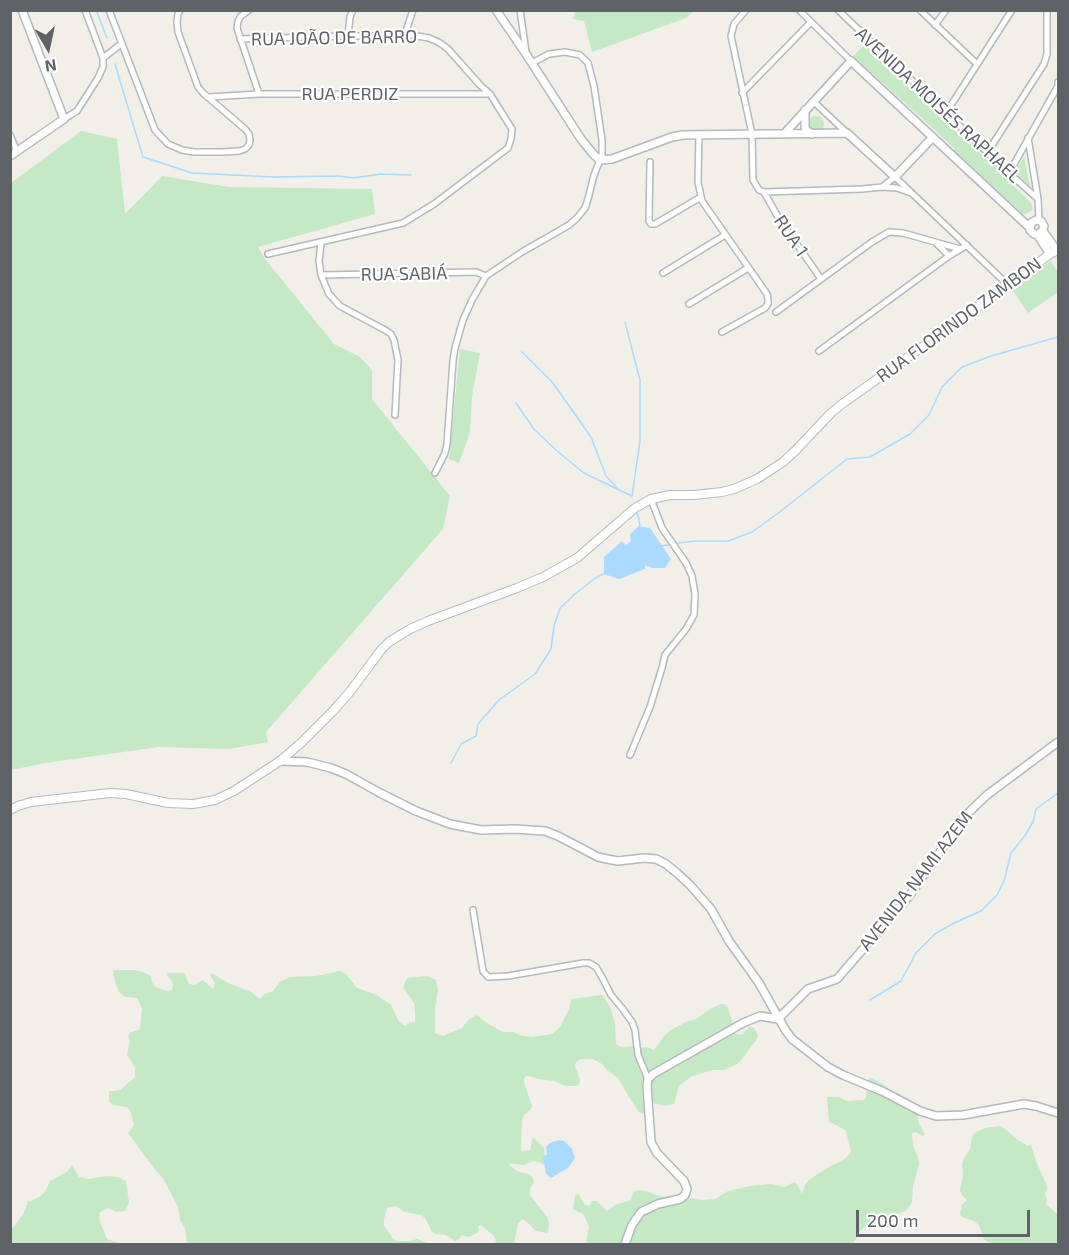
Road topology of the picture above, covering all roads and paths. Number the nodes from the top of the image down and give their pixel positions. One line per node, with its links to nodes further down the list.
1 (22, 10): 36 (street)
2 (85, 10): 24 (street)
3 (109, 10): 22 (street)
4 (180, 10): 32 (street)
5 (249, 10): 21 (street)
6 (353, 10): 20 (street)
7 (413, 10): 19 (street)
8 (496, 10): 23 (street)
9 (520, 10): 23 (street)
10 (746, 10): 29 (street, RUA 1)
11 (799, 10): 17 (street, AVENIDA MOISÉS RAPHAEL)
12 (838, 10): 35 (street, AVENIDA MOISÉS RAPHAEL)
13 (920, 10): 18 (street)
14 (946, 10): 18 (street)
15 (1012, 10): 27 (street)
16 (1047, 10): 45 (street)
17 (811, 22): 25 (street, AVENIDA MOISÉS RAPHAEL); 29 (street)
18 (935, 25): 27 (street)
19 (405, 34): 20 (street, RUA JOÃO DE BARRO); 31 (street, RUA JOÃO DE BARRO)
20 (348, 36): 21 (street, RUA JOÃO DE BARRO)
21 (240, 39): 30 (street)
22 (121, 44): 24 (street); 32 (street)
23 (526, 54): 26 (street)
24 (103, 58): 36 (street)
25 (851, 61): 33 (street, AVENIDA MOISÉS RAPHAEL); 43 (street, AVENIDA MOISÉS RAPHAEL)
26 (532, 63): 47 (street); 47 (street)
27 (977, 64): 35 (street)
28 (1058, 85): 44 (street)
29 (742, 93): 39 (street, RUA 1)
30 (259, 94): 31 (street, RUA PERDIZ); 32 (street, RUA PERDIZ)
31 (490, 94): 61 (street, RUA JOÃO DE BARRO)
32 (209, 97)
33 (813, 101): 34 (street, AVENIDA MOISÉS RAPHAEL); 37 (street)
34 (806, 110): 40 (street, AVENIDA MOISÉS RAPHAEL); 41 (street)
35 (946, 113): 45 (street, AVENIDA MOISÉS RAPHAEL)
36 (64, 119): 46 (street)
37 (847, 133): 41 (street); 50 (street)
38 (699, 134): 39 (street); 47 (street); 54 (street)
39 (752, 134): 40 (street); 52 (street, RUA 1)
40 (784, 134): 41 (street)
41 (813, 134)
42 (10, 135): 46 (street)
43 (933, 137): 50 (street); 57 (street, AVENIDA MOISÉS RAPHAEL)
44 (1028, 138): 49 (street); 55 (street)
45 (987, 153): 49 (street, AVENIDA MOISÉS RAPHAEL)
46 (14, 154)
47 (603, 160): 70 (street)
48 (650, 162): 54 (street)
49 (1009, 173): 55 (street, AVENIDA MOISÉS RAPHAEL)
50 (895, 177): 51 (street); 53 (street)
51 (882, 187): 52 (street); 53 (street)
52 (764, 192): 71 (street, RUA 1)
53 (914, 194): 62 (street)
54 (701, 197): 59 (street)
55 (1038, 199): 56 (street)
56 (1039, 220): 57 (street); 58 (street)
57 (1029, 227): 58 (street)
58 (1040, 233): 64 (street)
59 (725, 235): 67 (street); 68 (street)
60 (934, 242): 63 (street); 66 (street); 71 (street)
61 (321, 243): 65 (street, RUA JOÃO DE BARRO); 69 (street)
62 (967, 245): 63 (street); 72 (street)
63 (960, 249): 66 (street)
64 (1057, 253): 72 (main road, RUA FLORINDO ZAMBON)
65 (268, 254)
66 (949, 256): 76 (street)
67 (748, 268): 73 (street); 75 (street)
68 (663, 273)
69 (321, 275): 70 (street, RUA SABIÁ); 77 (street)
70 (486, 276): 78 (street)
71 (821, 279): 74 (street)
72 (1008, 285): 79 (main road, RUA FLORINDO ZAMBON)
73 (689, 304)
74 (776, 312)
75 (723, 332)
76 (819, 351)
77 (395, 415)
78 (435, 473)
79 (651, 500): 81 (street); 82 (main road)
80 (1059, 742): 85 (street, AVENIDA NAMI AZEM)
81 (630, 755)
82 (280, 761): 83 (main road); 85 (street)
83 (10, 810)
84 (473, 910): 86 (street)
85 (778, 1019): 86 (street); 87 (street)
86 (648, 1079): 88 (street)
87 (1059, 1113)
88 (625, 1245)

